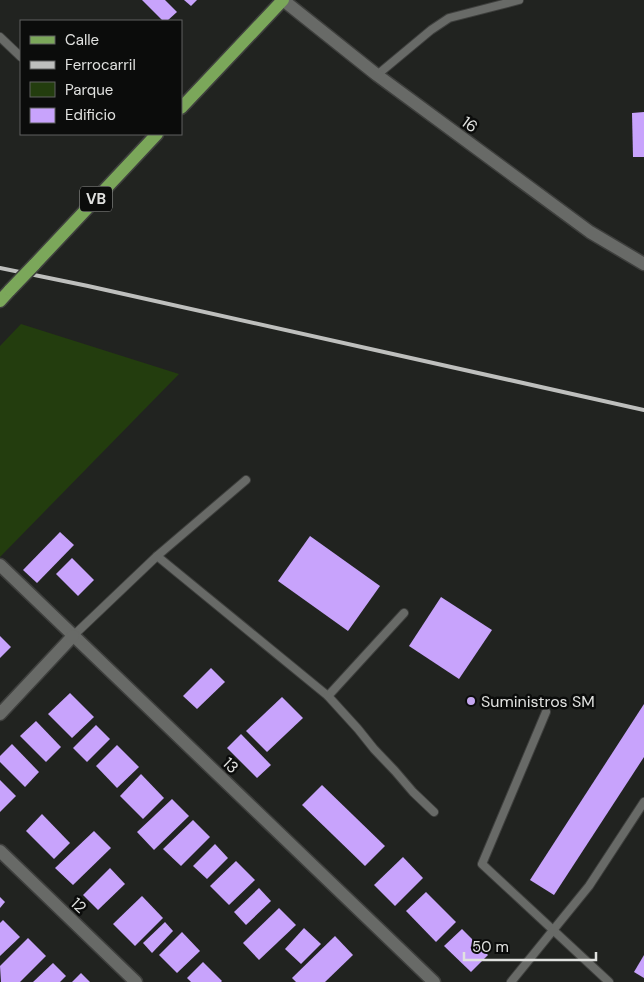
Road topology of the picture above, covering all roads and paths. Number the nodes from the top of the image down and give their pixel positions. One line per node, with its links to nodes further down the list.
1 (283, 0): 5 (street, 16); 6 (main road)
2 (519, 0): 5 (lane)
3 (0, 37): 4 (lane)
4 (20, 56)
5 (377, 75): 8 (street, 16)
6 (182, 107)
7 (156, 135): 9 (main road, VB, bridge)
8 (644, 264)
9 (0, 301)
10 (246, 480): 11 (lane)
11 (157, 556): 14 (lane); 15 (lane)
12 (3, 568): 14 (street, 13)
13 (404, 613): 15 (lane)
14 (73, 636): 17 (street); 23 (street, 13)
15 (328, 696): 19 (lane)
16 (546, 712): 21 (lane)
17 (0, 714)
18 (644, 802): 21 (lane)
19 (434, 812)
20 (0, 851): 22 (street, 12)
21 (553, 930): 24 (lane); 25 (lane)
22 (136, 982)
23 (434, 982)
24 (512, 982)
25 (609, 982)

